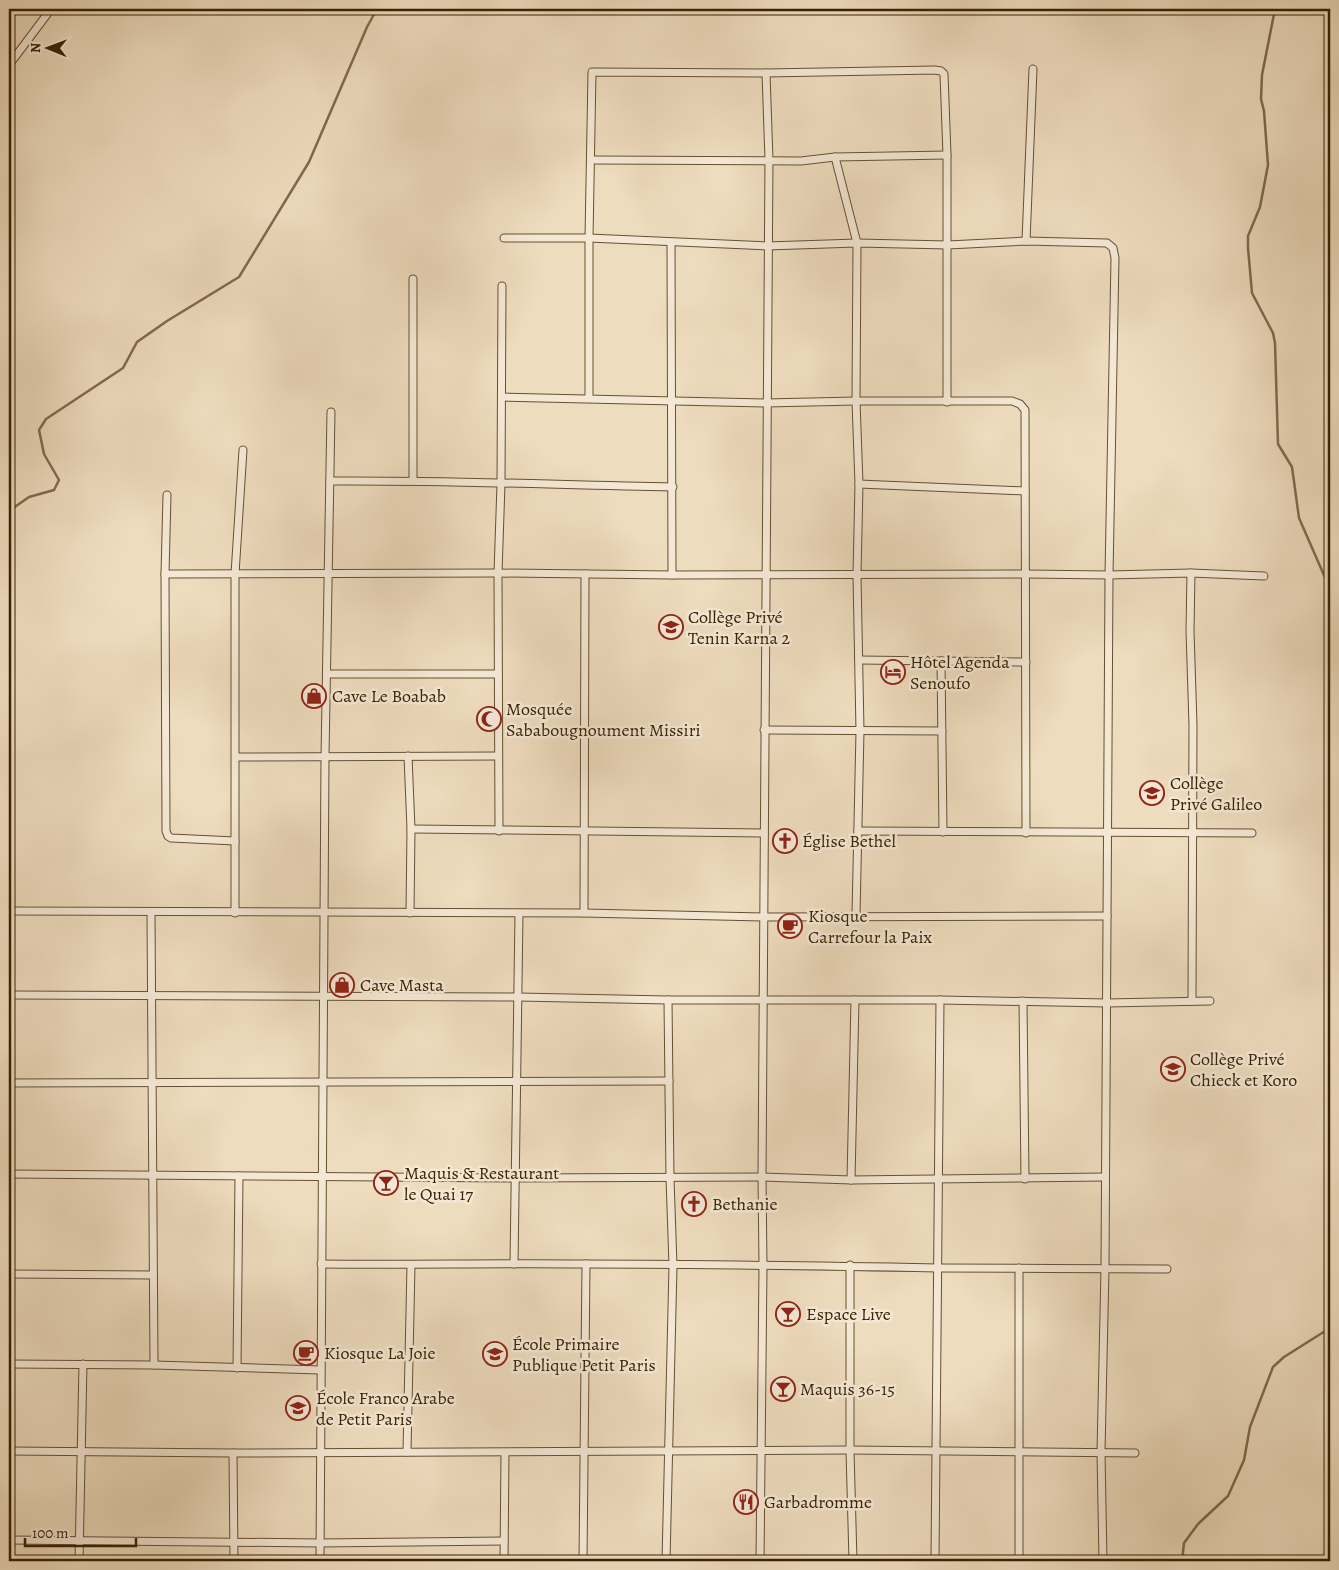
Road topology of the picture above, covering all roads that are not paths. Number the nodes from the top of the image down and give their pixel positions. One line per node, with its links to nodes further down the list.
1 (51, 9): 2 (street)
2 (9, 65)
3 (1033, 69): 11 (street)
4 (766, 73): 5 (street); 7 (street); 8 (street)
5 (947, 155): 6 (street); 14 (street)
6 (835, 157): 8 (street); 13 (street)
7 (592, 160): 8 (street); 10 (street)
8 (769, 160): 15 (street)
9 (504, 238): 10 (street)
10 (589, 238): 12 (street); 19 (street)
11 (1026, 241): 14 (street); 43 (street)
12 (671, 242): 15 (street); 20 (street)
13 (857, 243): 14 (street); 15 (street); 21 (street)
14 (948, 245): 22 (street)
15 (767, 246): 23 (street)
16 (413, 279): 26 (street)
17 (502, 286): 18 (street)
18 (502, 397): 19 (street); 28 (street)
19 (589, 398): 20 (street)
20 (673, 400): 23 (street); 30 (street)
21 (856, 401): 22 (street); 23 (street); 29 (street)
22 (947, 402): 31 (street)
23 (766, 403): 42 (street)
24 (331, 412): 27 (street)
25 (243, 450): 36 (street)
26 (413, 480): 27 (street); 28 (street)
27 (330, 481): 37 (street)
28 (501, 484): 30 (street); 33 (street)
29 (859, 484): 31 (street); 39 (street)
30 (673, 487): 41 (street)
31 (1025, 491): 40 (street)
32 (167, 495): 35 (street)
33 (498, 573): 37 (street); 38 (street); 49 (street)
34 (1191, 573): 43 (street); 44 (street); 64 (street)
35 (165, 574): 36 (street); 67 (street)
36 (235, 574): 37 (street); 55 (street)
37 (329, 574): 48 (street)
38 (585, 574): 41 (street); 58 (street)
39 (858, 574): 40 (street); 42 (street); 45 (street)
40 (1026, 574): 43 (street); 47 (street)
41 (672, 575): 42 (street)
42 (765, 575): 50 (street)
43 (1109, 575): 63 (street)
44 (1264, 576)
45 (859, 660): 46 (street); 51 (street)
46 (942, 660): 47 (street); 52 (street)
47 (1026, 662): 62 (street)
48 (327, 674): 49 (street); 56 (street)
49 (498, 674): 54 (street)
50 (764, 730): 51 (street); 65 (street)
51 (860, 731): 52 (street); 60 (street)
52 (942, 731): 61 (street)
53 (408, 756): 54 (street); 56 (street); 57 (street)
54 (498, 756): 59 (street)
55 (236, 757): 56 (street); 67 (street)
56 (325, 757): 73 (street)
57 (411, 829): 59 (street); 71 (street)
58 (584, 830): 59 (street); 65 (street); 72 (street)
59 (499, 831)
60 (858, 831): 61 (street); 75 (street)
61 (943, 832): 62 (street)
62 (1026, 832): 63 (street)
63 (1107, 832): 64 (street); 76 (street)
64 (1192, 832): 66 (street); 87 (street)
65 (764, 833): 77 (street)
66 (1252, 833)
67 (236, 841): 70 (street)
68 (9, 911): 69 (street)
69 (151, 913): 70 (street); 79 (street)
70 (235, 913): 73 (street)
71 (410, 913): 73 (street); 74 (street)
72 (584, 913): 74 (street); 77 (street)
73 (323, 914): 81 (street)
74 (519, 914): 80 (street)
75 (856, 915): 76 (street); 77 (street)
76 (1107, 916): 89 (street)
77 (763, 917): 83 (street)
78 (9, 995): 79 (street)
79 (152, 995): 81 (street); 90 (street)
80 (518, 997): 81 (street); 82 (street); 91 (street)
81 (323, 998): 93 (street)
82 (668, 1000): 83 (street); 92 (street)
83 (763, 1000): 84 (street); 99 (street)
84 (854, 1000): 85 (street); 105 (street)
85 (940, 1000): 86 (street); 103 (street)
86 (1024, 1001): 89 (street); 104 (street)
87 (1192, 1001): 88 (street); 89 (street)
88 (1210, 1001)
89 (1107, 1003): 102 (street)
90 (152, 1081): 93 (street); 94 (street); 96 (street)
91 (516, 1081): 92 (street); 93 (street); 100 (street)
92 (669, 1081): 101 (street)
93 (324, 1082): 98 (street)
94 (9, 1083)
95 (9, 1174): 96 (street)
96 (152, 1174): 97 (street); 118 (street)
97 (239, 1176): 98 (street); 122 (street)
98 (322, 1177): 100 (street); 106 (street)
99 (762, 1177): 101 (street); 105 (street); 112 (street)
100 (514, 1178): 101 (street); 107 (street)
101 (670, 1178): 111 (street)
102 (1105, 1178): 104 (street); 115 (street)
103 (937, 1179): 104 (street); 105 (street); 113 (street)
104 (1025, 1179)
105 (851, 1180)
106 (321, 1264): 109 (street); 123 (street)
107 (514, 1264): 108 (street); 109 (street)
108 (586, 1264): 111 (street); 131 (street)
109 (411, 1265): 130 (street)
110 (850, 1265): 112 (street); 113 (street); 124 (street)
111 (673, 1266): 112 (street); 127 (street)
112 (763, 1266): 132 (street)
113 (938, 1268): 114 (street); 128 (street)
114 (1019, 1268): 115 (street); 133 (street)
115 (1105, 1268): 116 (street); 134 (street)
116 (1167, 1269)
117 (9, 1274): 118 (street)
118 (153, 1275): 121 (street)
119 (9, 1364): 120 (street)
120 (83, 1364): 121 (street); 126 (street)
121 (154, 1365): 122 (street)
122 (237, 1368): 123 (street)
123 (320, 1370): 129 (street)
124 (850, 1450): 128 (street); 132 (street); 150 (street)
125 (9, 1451): 126 (street)
126 (82, 1451): 136 (street); 139 (street)
127 (668, 1451): 131 (street); 132 (street); 148 (street)
128 (937, 1451): 133 (street); 151 (street)
129 (320, 1452): 130 (street); 136 (street); 142 (street)
130 (407, 1452): 137 (street)
131 (584, 1452): 137 (street); 147 (street)
132 (760, 1452): 149 (street)
133 (1019, 1452): 134 (street); 152 (street)
134 (1101, 1452): 135 (street); 153 (street)
135 (1135, 1452)
136 (233, 1453): 141 (street)
137 (505, 1453): 140 (street)
138 (9, 1540): 139 (street)
139 (80, 1541): 141 (street); 143 (street)
140 (504, 1541): 142 (street); 146 (street)
141 (234, 1543): 142 (street); 144 (street)
142 (320, 1543): 145 (street)
143 (79, 1561)
144 (234, 1561)
145 (320, 1561)
146 (504, 1561)
147 (583, 1561)
148 (666, 1561)
149 (760, 1561)
150 (853, 1561)
151 (935, 1561)
152 (1019, 1561)
153 (1103, 1561)

